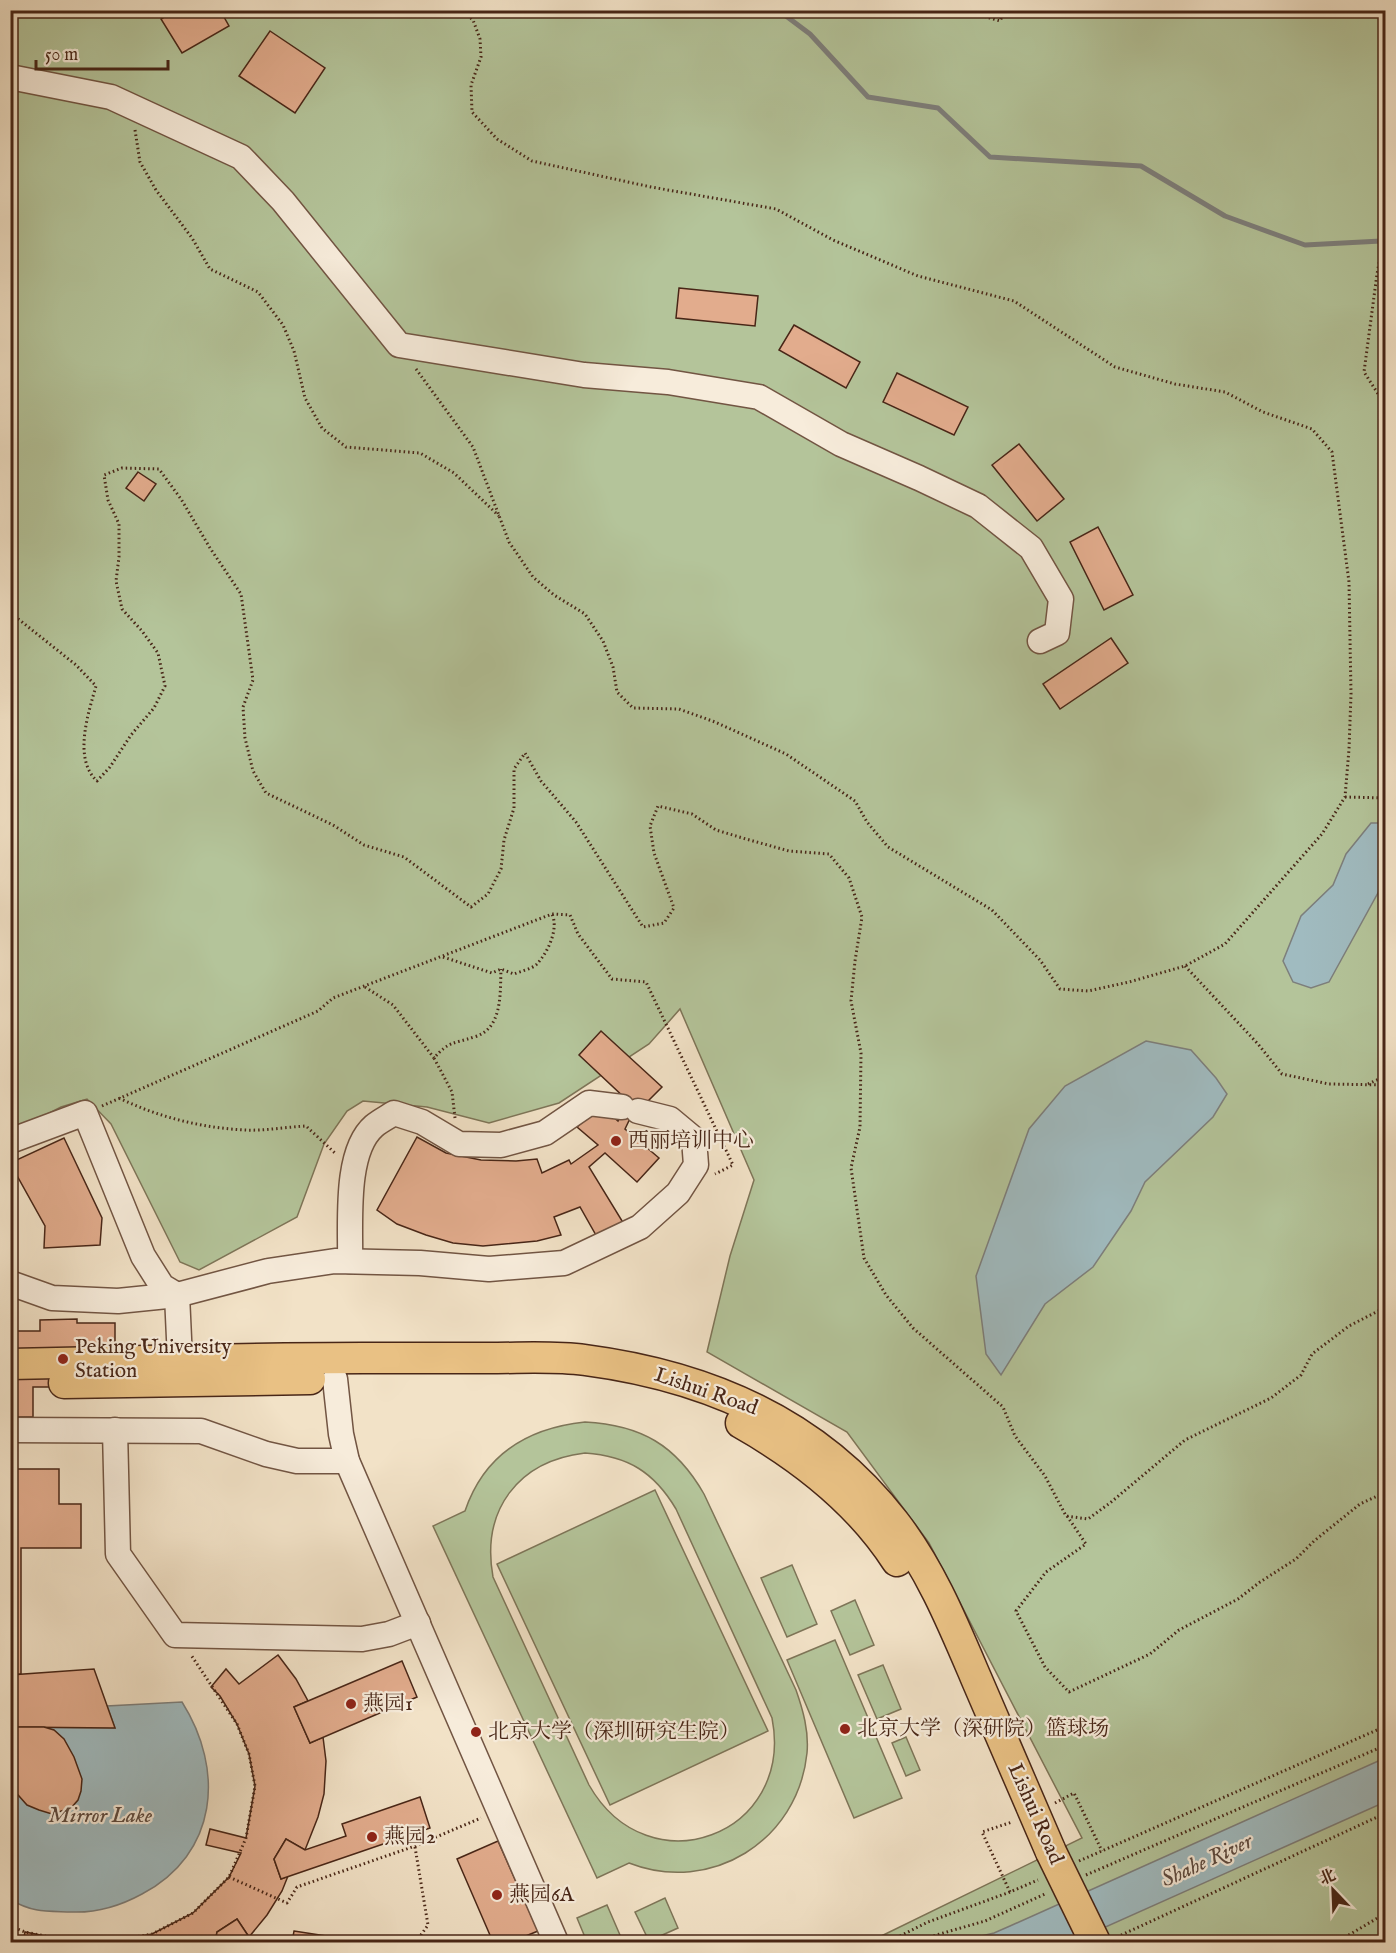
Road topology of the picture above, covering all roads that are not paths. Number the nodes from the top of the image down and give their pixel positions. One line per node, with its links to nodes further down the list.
1 (10, 77): 2 (street)
2 (1040, 641)
3 (10, 1142): 6 (street)
4 (350, 1261): 4 (street); 6 (street)
5 (10, 1283): 6 (street)
6 (177, 1295): 7 (street)
7 (180, 1360): 8 (main road, Lishui Road); 15 (main road, Lishui Road)
8 (10, 1364)
9 (335, 1379): 10 (main road, Lishui Road); 13 (street); 15 (main road, Lishui Road)
10 (10, 1384)
11 (10, 1430): 12 (street)
12 (115, 1430): 13 (street); 14 (street)
13 (347, 1461): 14 (street)
14 (418, 1623): 18 (street)
15 (1026, 1817): 16 (main road, Lishui Road)
16 (1050, 1863): 17 (main road, Lishui Road, bridge); 19 (main road, Lishui Road)
17 (1105, 1940)
18 (556, 1942)
19 (1075, 1942)

